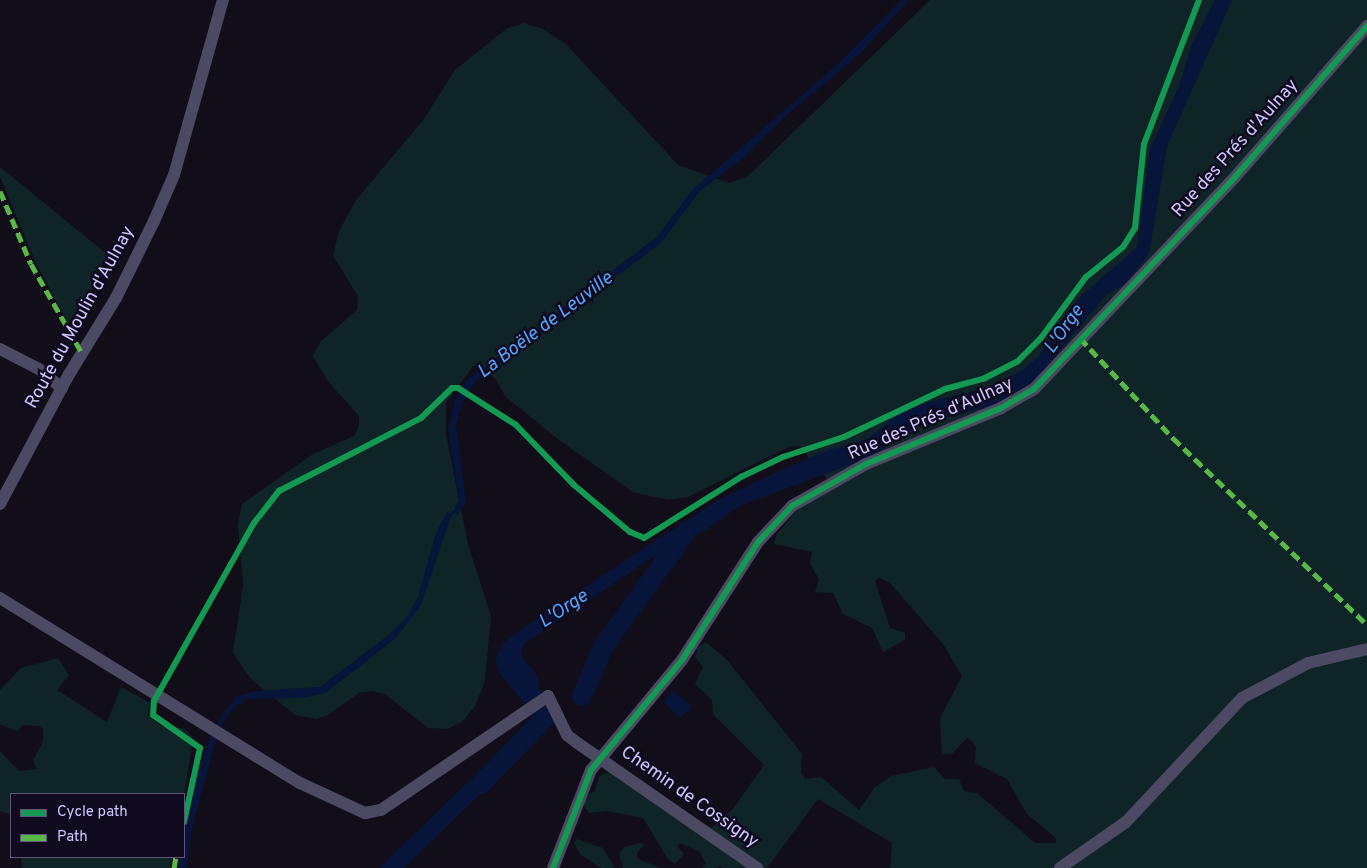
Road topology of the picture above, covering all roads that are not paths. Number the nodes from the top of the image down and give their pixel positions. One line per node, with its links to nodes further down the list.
1 (223, 0): 4 (street, Route du Moulin d'Aulnay)
2 (1367, 26): 8 (street, Rue des Prés d'Aulnay)
3 (0, 349): 4 (street)
4 (62, 388): 5 (street, Route du Moulin d'Aulnay)
5 (0, 504)
6 (0, 598): 8 (street, Chemin de Cossigny)
7 (1367, 649): 11 (street)
8 (600, 757): 9 (street, Rue des Prés d'Aulnay); 10 (street, Chemin de Cossigny)
9 (553, 868)
10 (758, 868)
11 (1060, 868)

